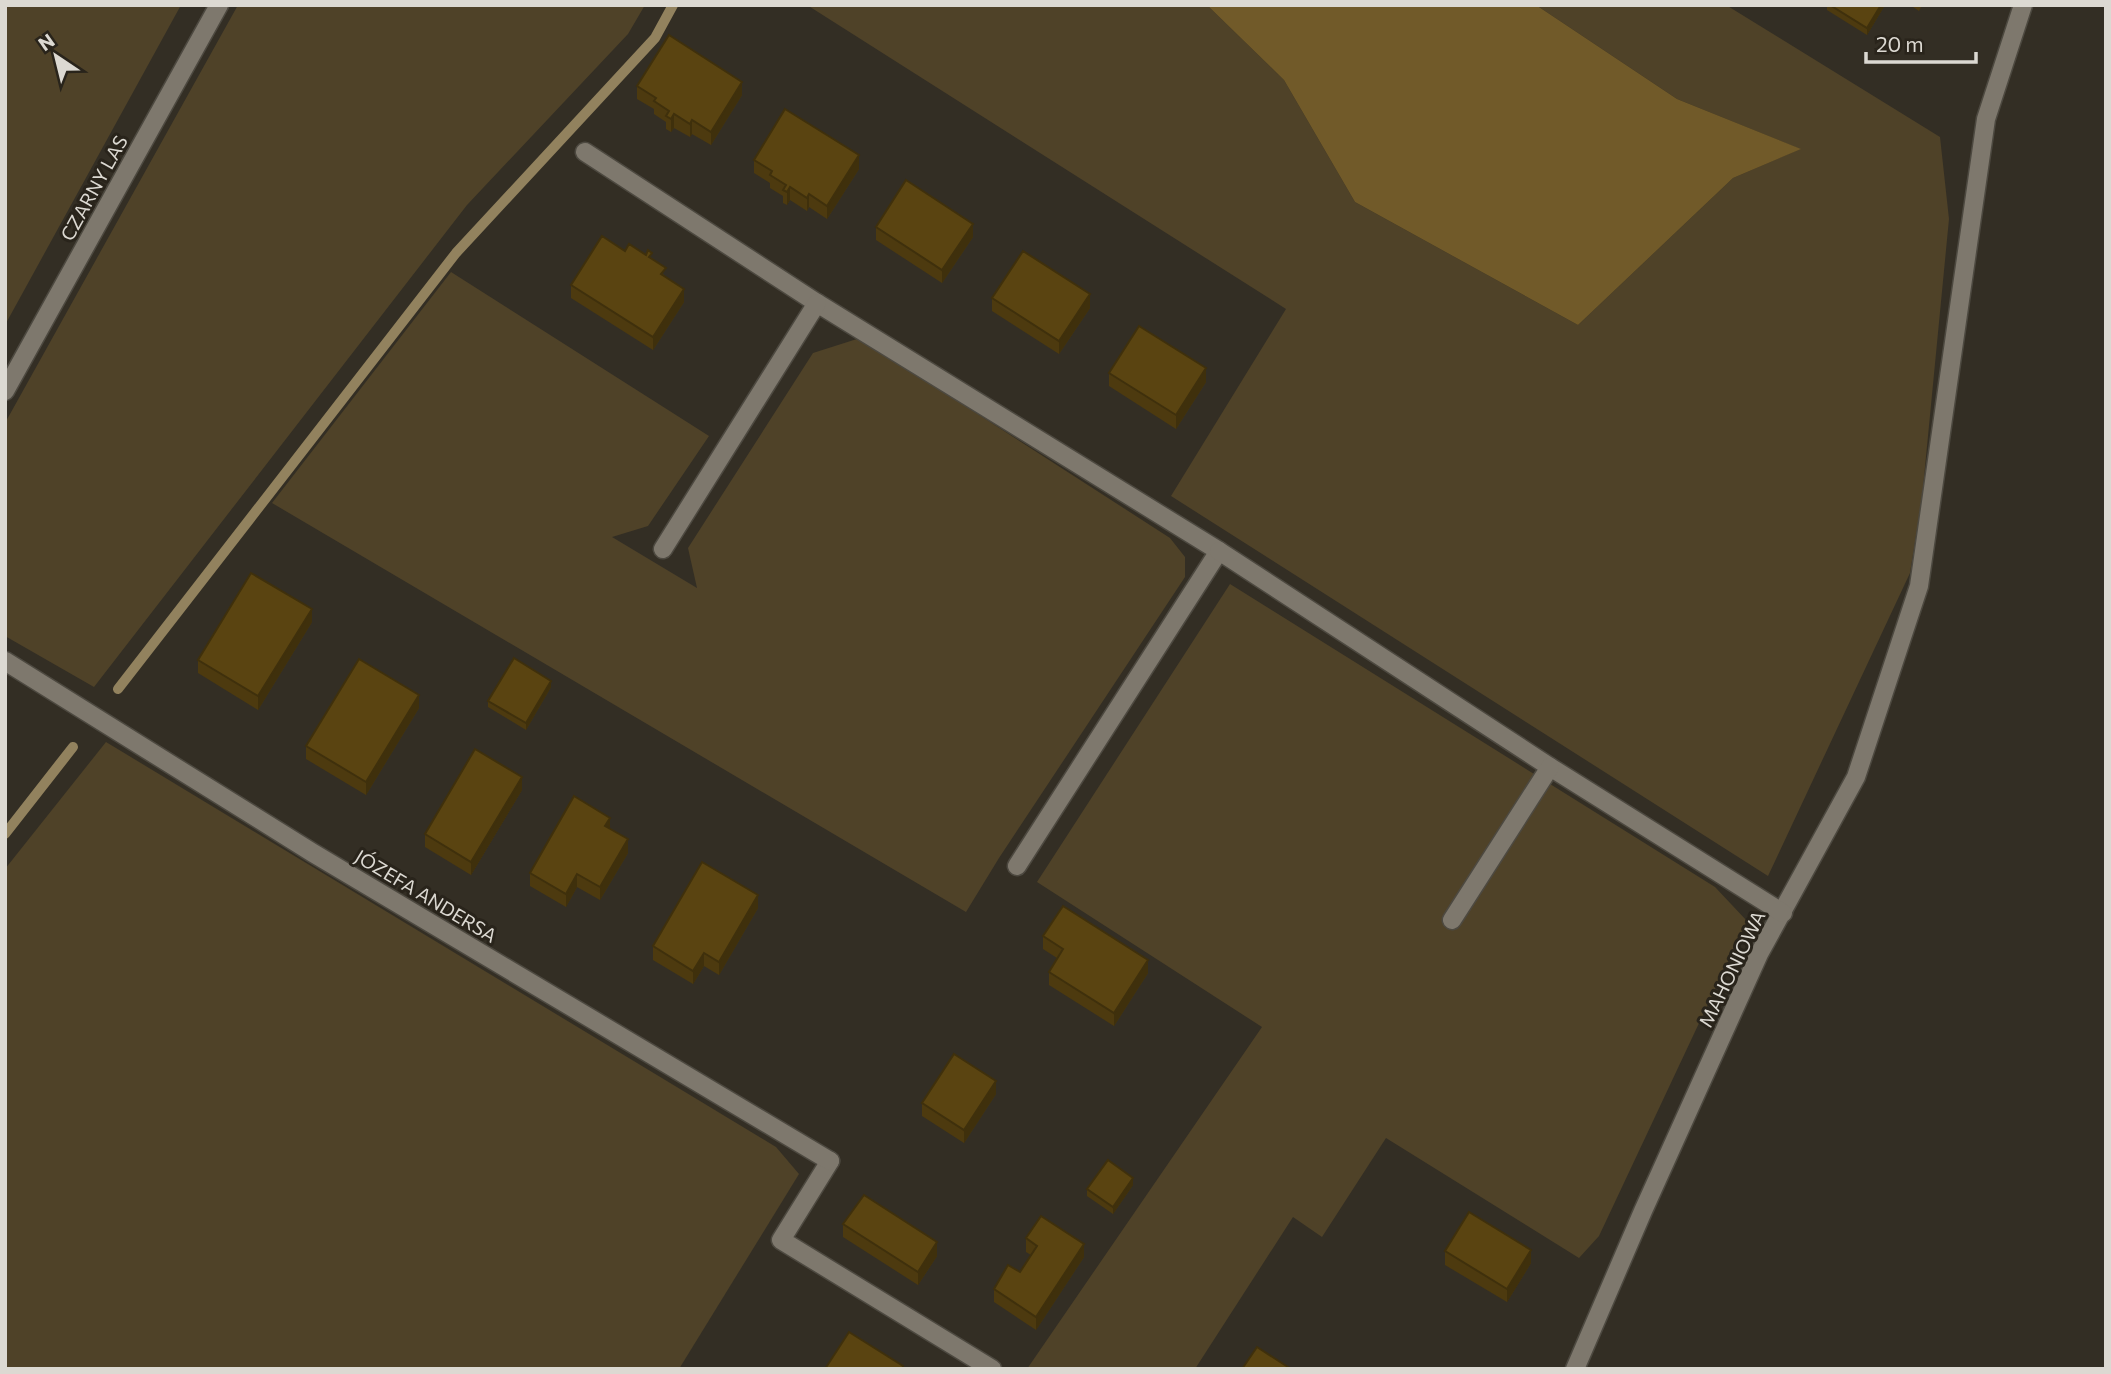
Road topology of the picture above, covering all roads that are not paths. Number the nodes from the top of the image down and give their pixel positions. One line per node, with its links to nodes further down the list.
1 (219, 5): 5 (street, CZARNY LAS)
2 (2023, 5): 11 (street, MAHONIOWA)
3 (585, 152): 4 (street)
4 (817, 303): 6 (street); 7 (street)
5 (5, 391)
6 (663, 549)
7 (1219, 551): 9 (street); 10 (street)
8 (5, 661): 13 (street, JÓZEFA ANDERSA)
9 (1549, 767): 11 (street); 12 (street)
10 (1017, 866)
11 (1783, 913): 14 (street, MAHONIOWA)
12 (1452, 920)
13 (992, 1369)
14 (1575, 1369)

